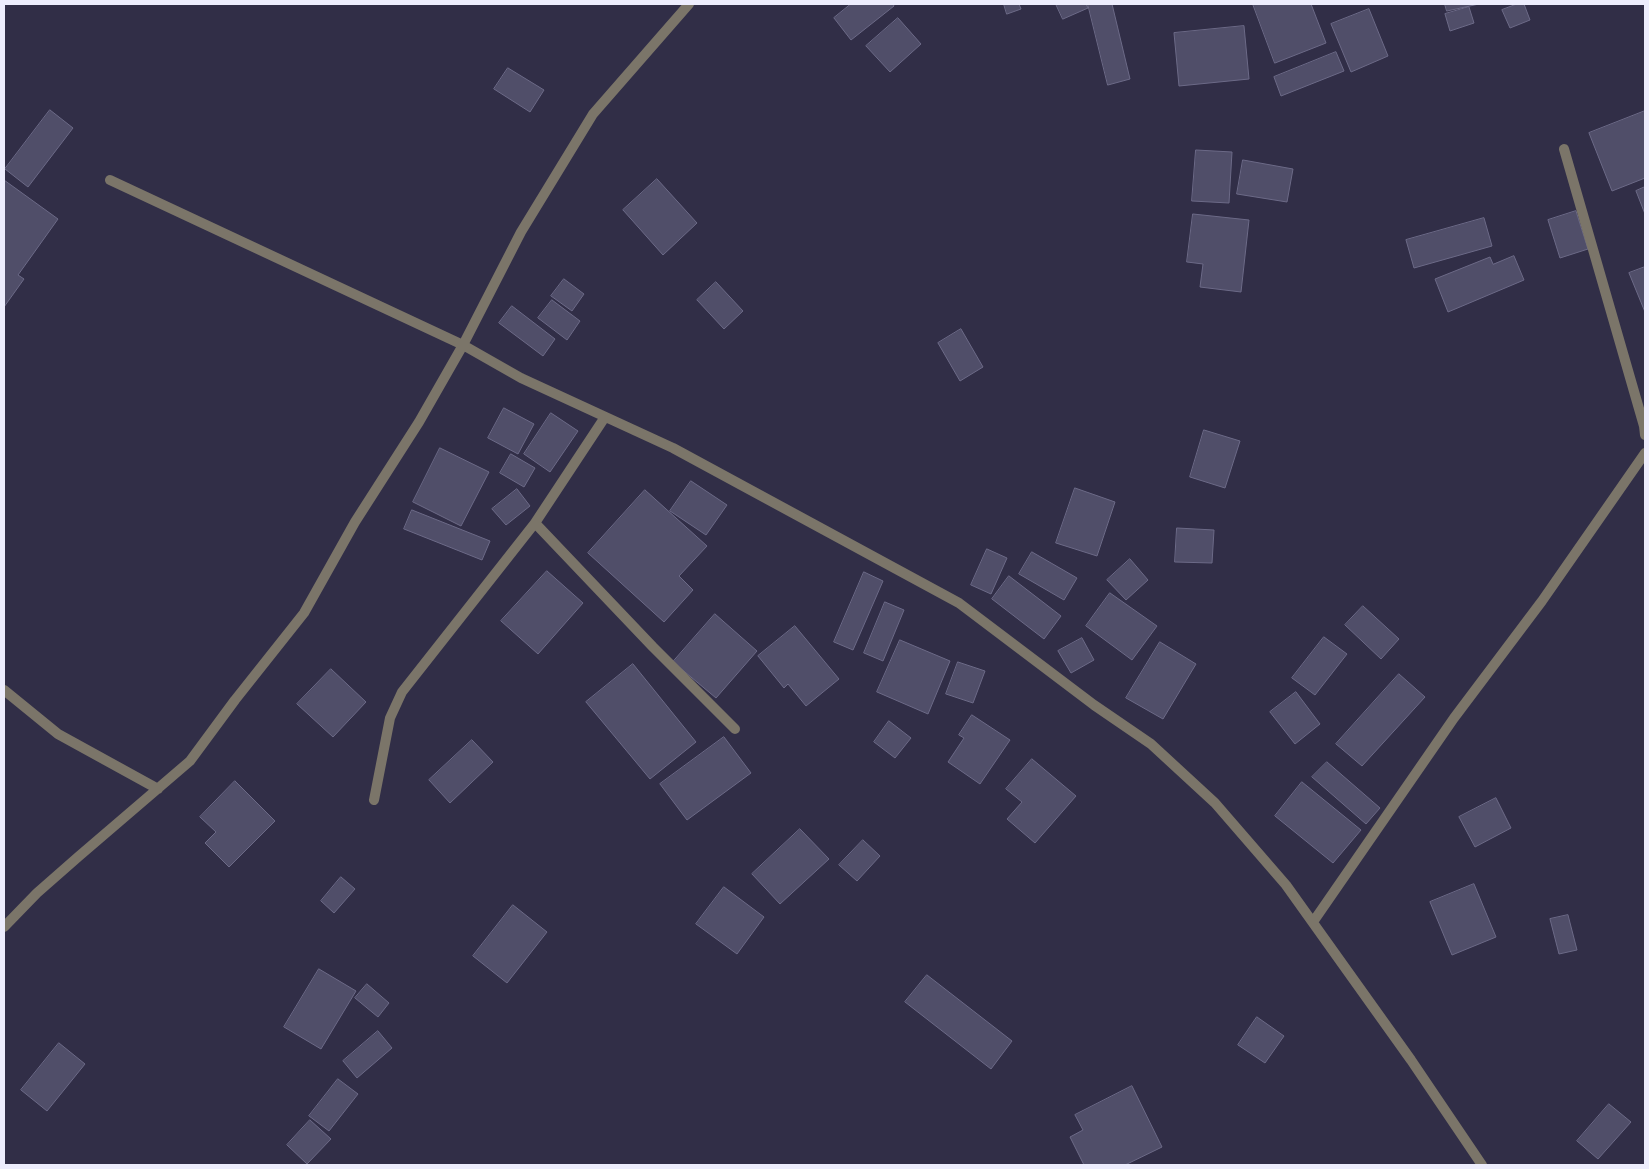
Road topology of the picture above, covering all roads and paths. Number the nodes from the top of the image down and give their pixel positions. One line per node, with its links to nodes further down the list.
1 (689, 4): 4 (street)
2 (1564, 149): 6 (street)
3 (110, 180): 4 (street)
4 (463, 345): 5 (street); 11 (street)
5 (605, 417): 8 (street); 13 (street)
6 (1645, 435)
7 (1645, 452): 13 (street)
8 (535, 523): 10 (street); 12 (street)
9 (4, 690): 11 (street)
10 (735, 729)
11 (158, 789): 14 (street)
12 (374, 800)
13 (1313, 922): 15 (street)
14 (4, 926)
15 (1482, 1165)

